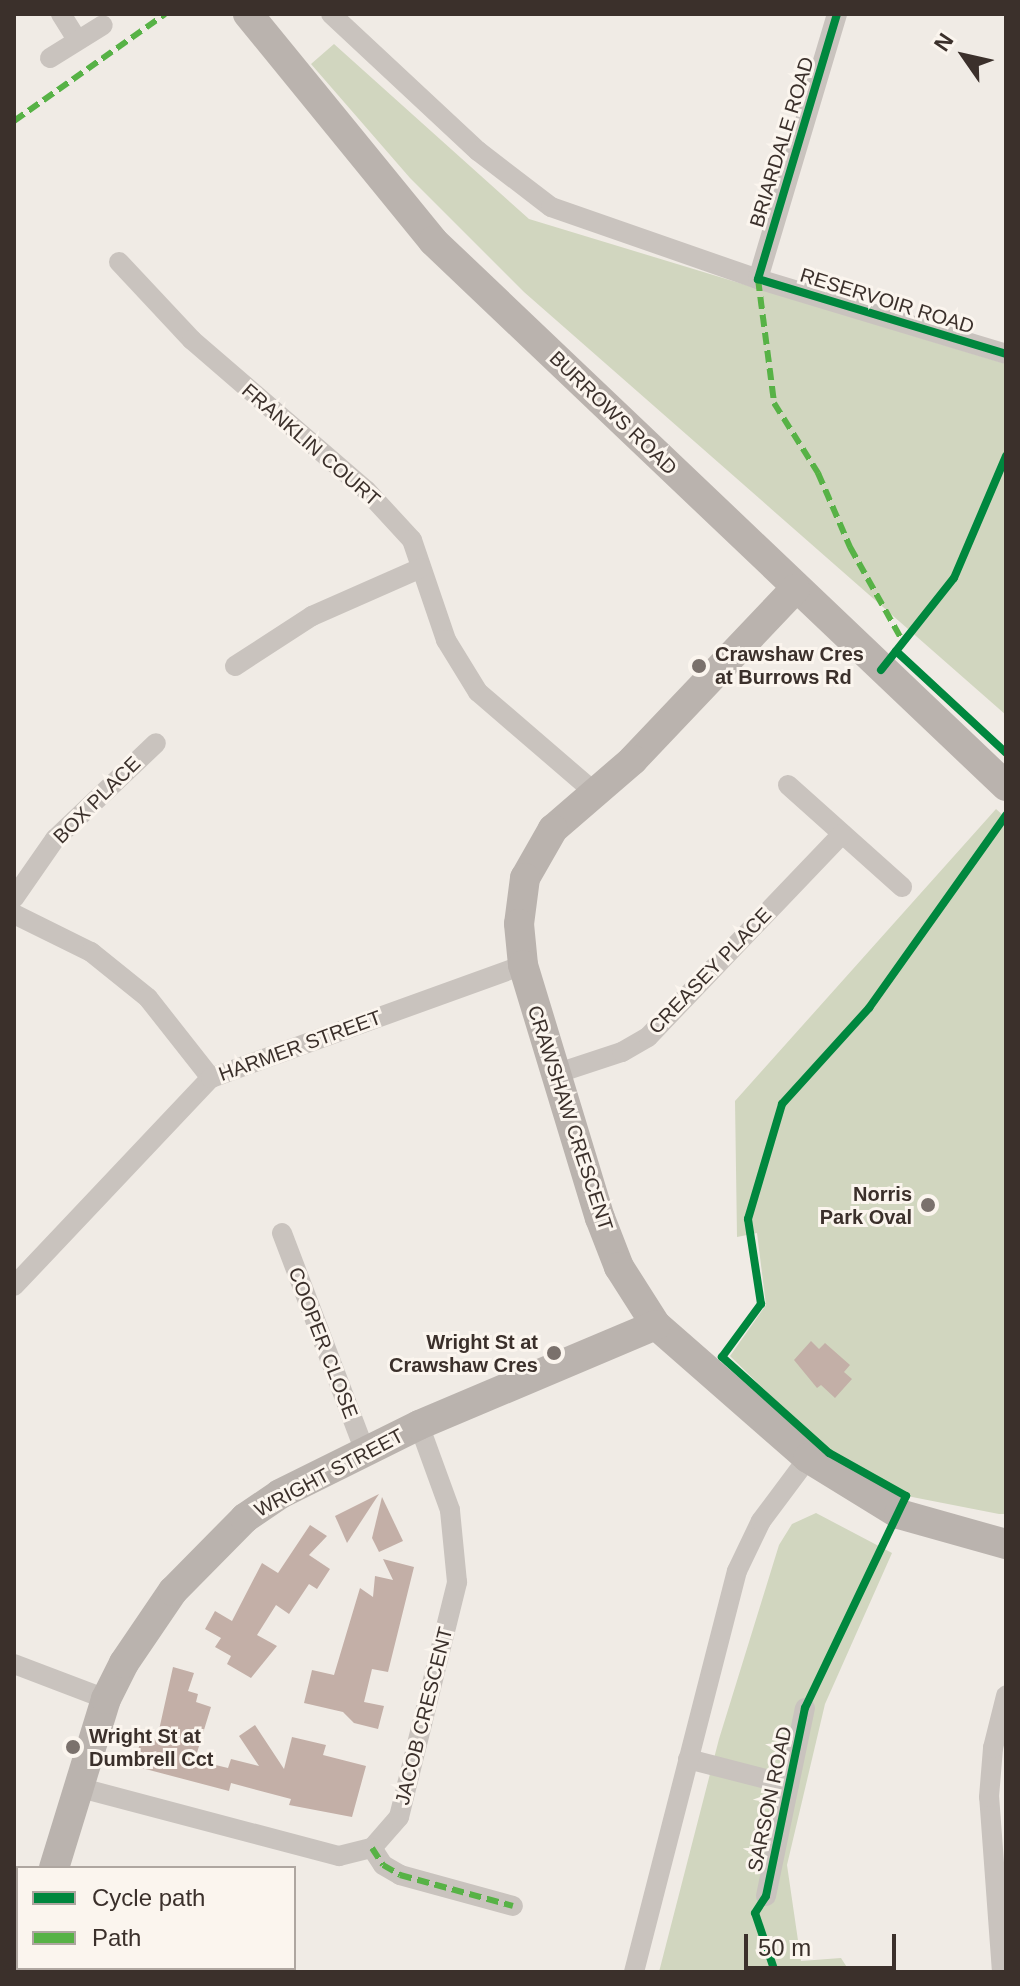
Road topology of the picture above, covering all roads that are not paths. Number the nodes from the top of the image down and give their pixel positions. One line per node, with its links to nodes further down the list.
1 (61, 14): 6 (street)
2 (248, 14): 12 (street, BURROWS ROAD)
3 (331, 14): 9 (street, RESERVOIR ROAD)
4 (837, 14): 9 (street, BRIARDALE ROAD)
5 (103, 25): 6 (street)
6 (77, 40): 7 (street)
7 (50, 58)
8 (119, 262): 11 (street, FRANKLIN COURT)
9 (758, 279): 10 (street, RESERVOIR ROAD)
10 (1006, 354)
11 (421, 568): 13 (street); 17 (street, FRANKLIN COURT)
12 (795, 589): 16 (street, BURROWS ROAD); 17 (street, CRAWSHAW CRESCENT)
13 (235, 666)
14 (156, 743): 20 (street, BOX PLACE)
15 (788, 785): 18 (street)
16 (1006, 786)
17 (593, 791): 22 (street, CRAWSHAW CRESCENT)
18 (842, 834): 19 (street); 23 (street, CREASEY PLACE)
19 (902, 887)
20 (14, 898)
21 (14, 914): 24 (street)
22 (523, 965): 23 (street, CRAWSHAW CRESCENT); 24 (street, HARMER STREET)
23 (555, 1074): 27 (street, CRAWSHAW CRESCENT)
24 (211, 1078): 26 (street, HARMER STREET)
25 (282, 1233): 29 (street, COOPER CLOSE)
26 (14, 1286)
27 (656, 1325): 28 (street, WRIGHT STREET); 30 (street, CRAWSHAW CRESCENT)
28 (419, 1425): 29 (street, WRIGHT STREET); 39 (street, JACOB CRESCENT)
29 (365, 1452): 34 (street, WRIGHT STREET)
30 (808, 1458): 31 (street, CRAWSHAW CRESCENT); 36 (street)
31 (1006, 1544)
32 (14, 1664): 34 (street)
33 (1006, 1696): 42 (street)
34 (106, 1699): 38 (street, WRIGHT STREET)
35 (805, 1708): 37 (street, SARSON ROAD)
36 (688, 1759): 37 (street, SARSON ROAD); 44 (street)
37 (789, 1785): 41 (street, SARSON ROAD)
38 (81, 1788): 39 (street); 40 (street, WRIGHT STREET)
39 (372, 1848): 43 (street)
40 (55, 1866)
41 (766, 1896)
42 (1001, 1903): 45 (street)
43 (513, 1906)
44 (634, 1972)
45 (1002, 1972)

